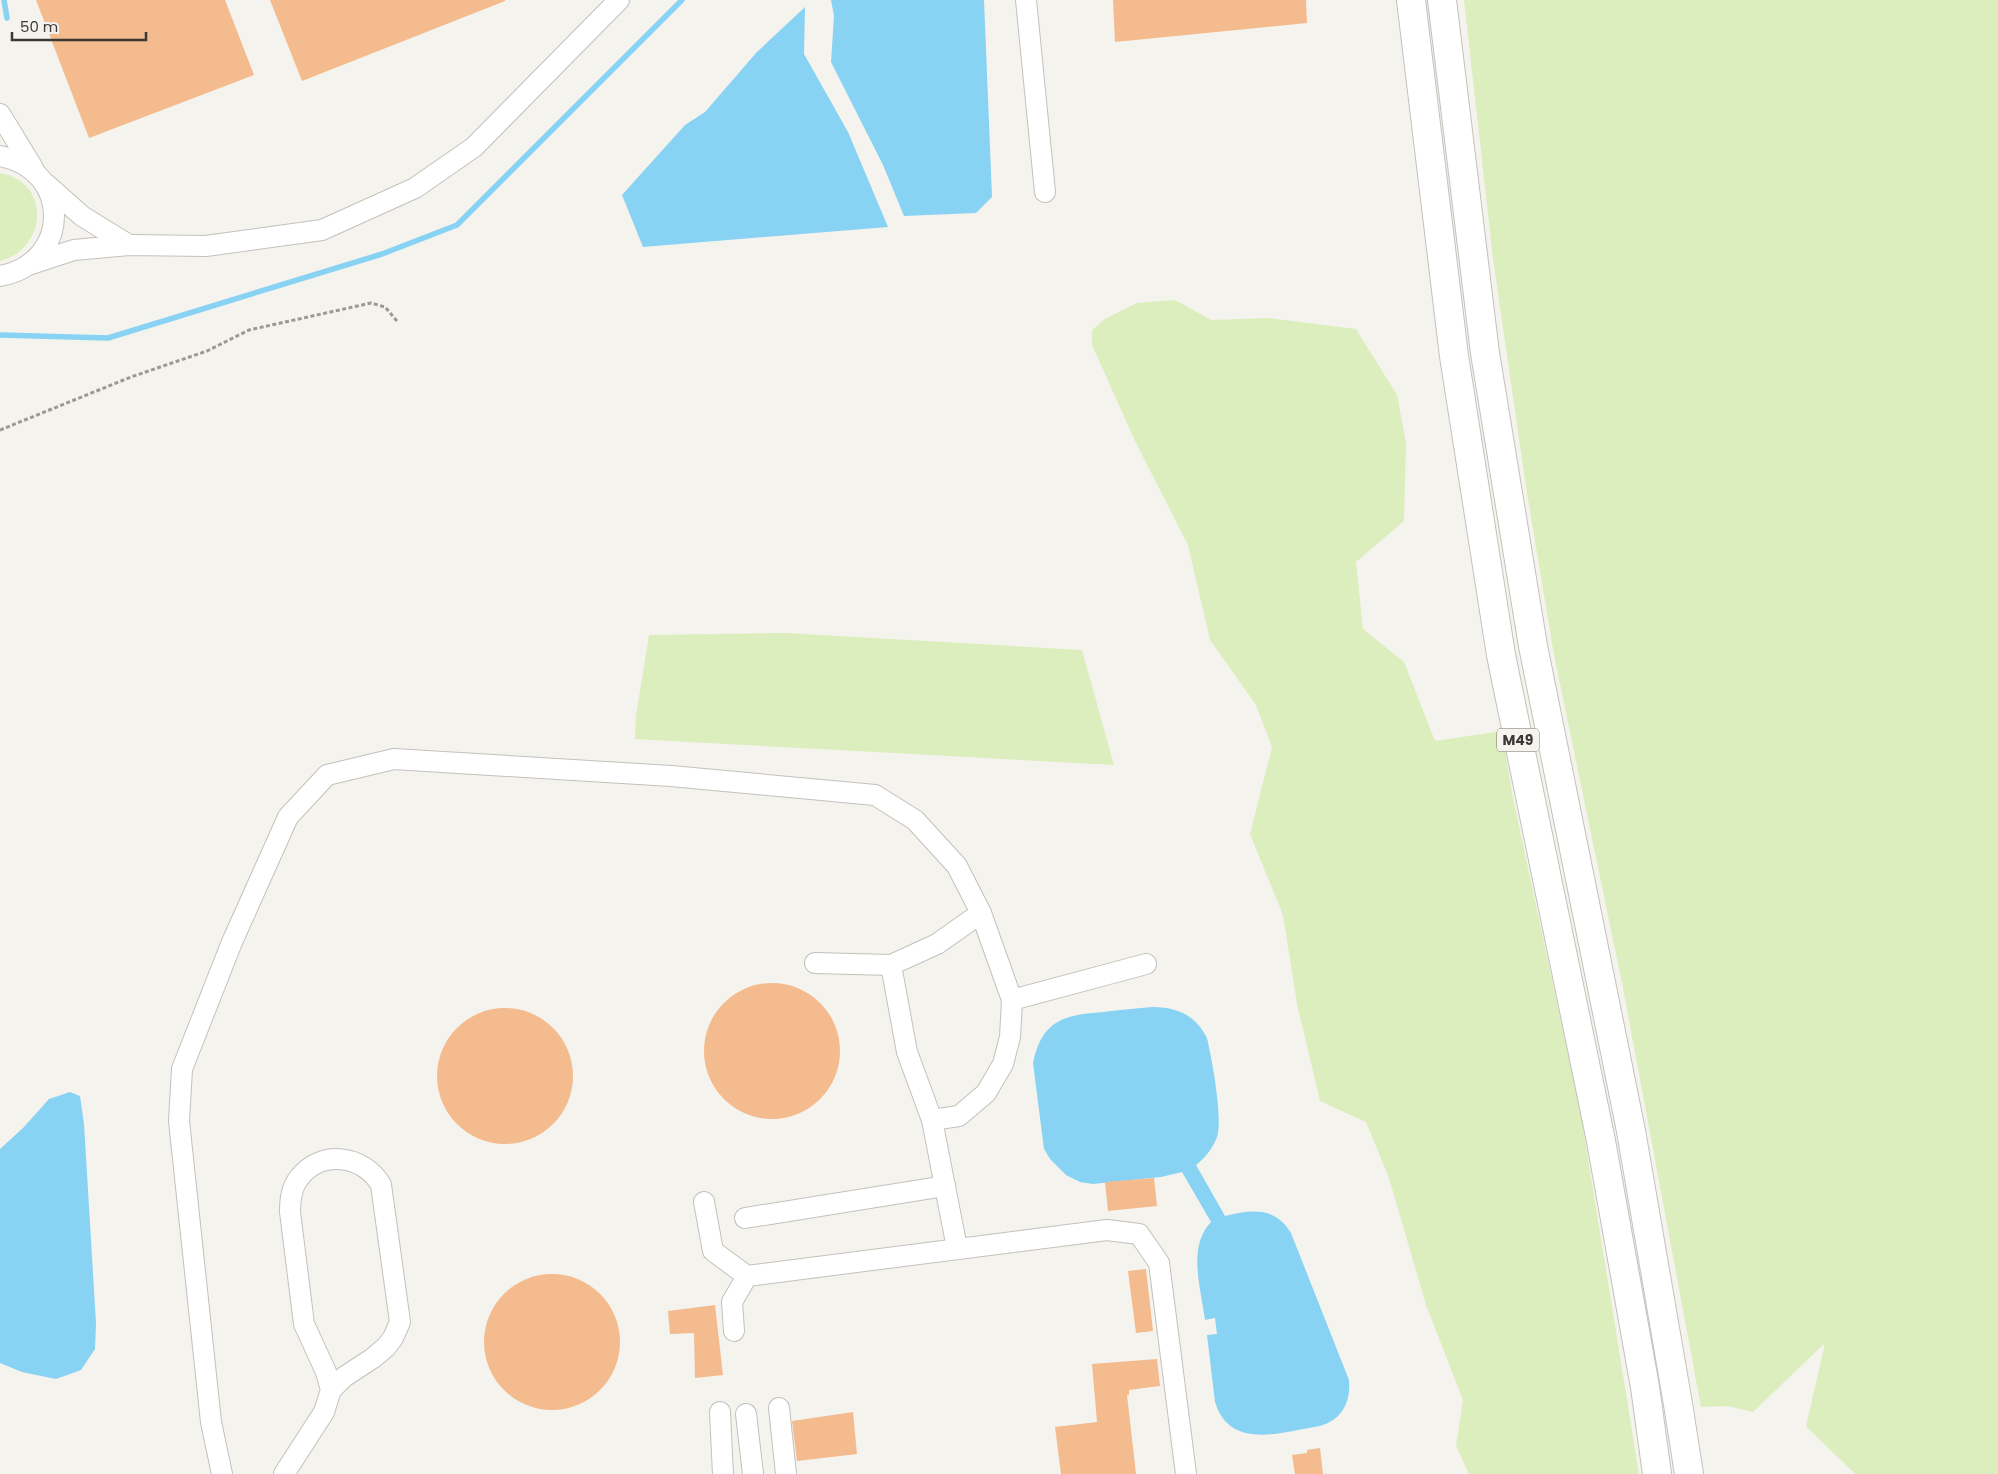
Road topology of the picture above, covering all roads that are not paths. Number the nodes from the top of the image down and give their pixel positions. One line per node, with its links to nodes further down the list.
1 (619, 0): 9 (street)
2 (1026, 0): 8 (street)
3 (1411, 0): 34 (highway, M49)
4 (1442, 0): 35 (highway, M49)
5 (0, 114): 7 (street)
6 (0, 156): 7 (street)
7 (39, 176): 9 (street); 10 (street)
8 (1045, 192)
9 (129, 245): 10 (street)
10 (31, 264): 11 (street)
11 (0, 276)
12 (981, 913): 15 (street); 16 (street); 28 (street)
13 (815, 963): 15 (street)
14 (1146, 964): 16 (street)
15 (891, 965): 17 (street)
16 (1012, 1000): 17 (street)
17 (932, 1120): 18 (street)
18 (945, 1186): 20 (street); 21 (street)
19 (704, 1202): 22 (street)
20 (745, 1218)
21 (957, 1248): 22 (street); 33 (street)
22 (747, 1276): 23 (street)
23 (734, 1331)
24 (331, 1390): 24 (street); 29 (street)
25 (780, 1408): 32 (street)
26 (720, 1412): 30 (street)
27 (746, 1414): 31 (street)
28 (222, 1474)
29 (284, 1474)
30 (723, 1474)
31 (753, 1474)
32 (786, 1474)
33 (1186, 1474)
34 (1657, 1474)
35 (1689, 1474)

